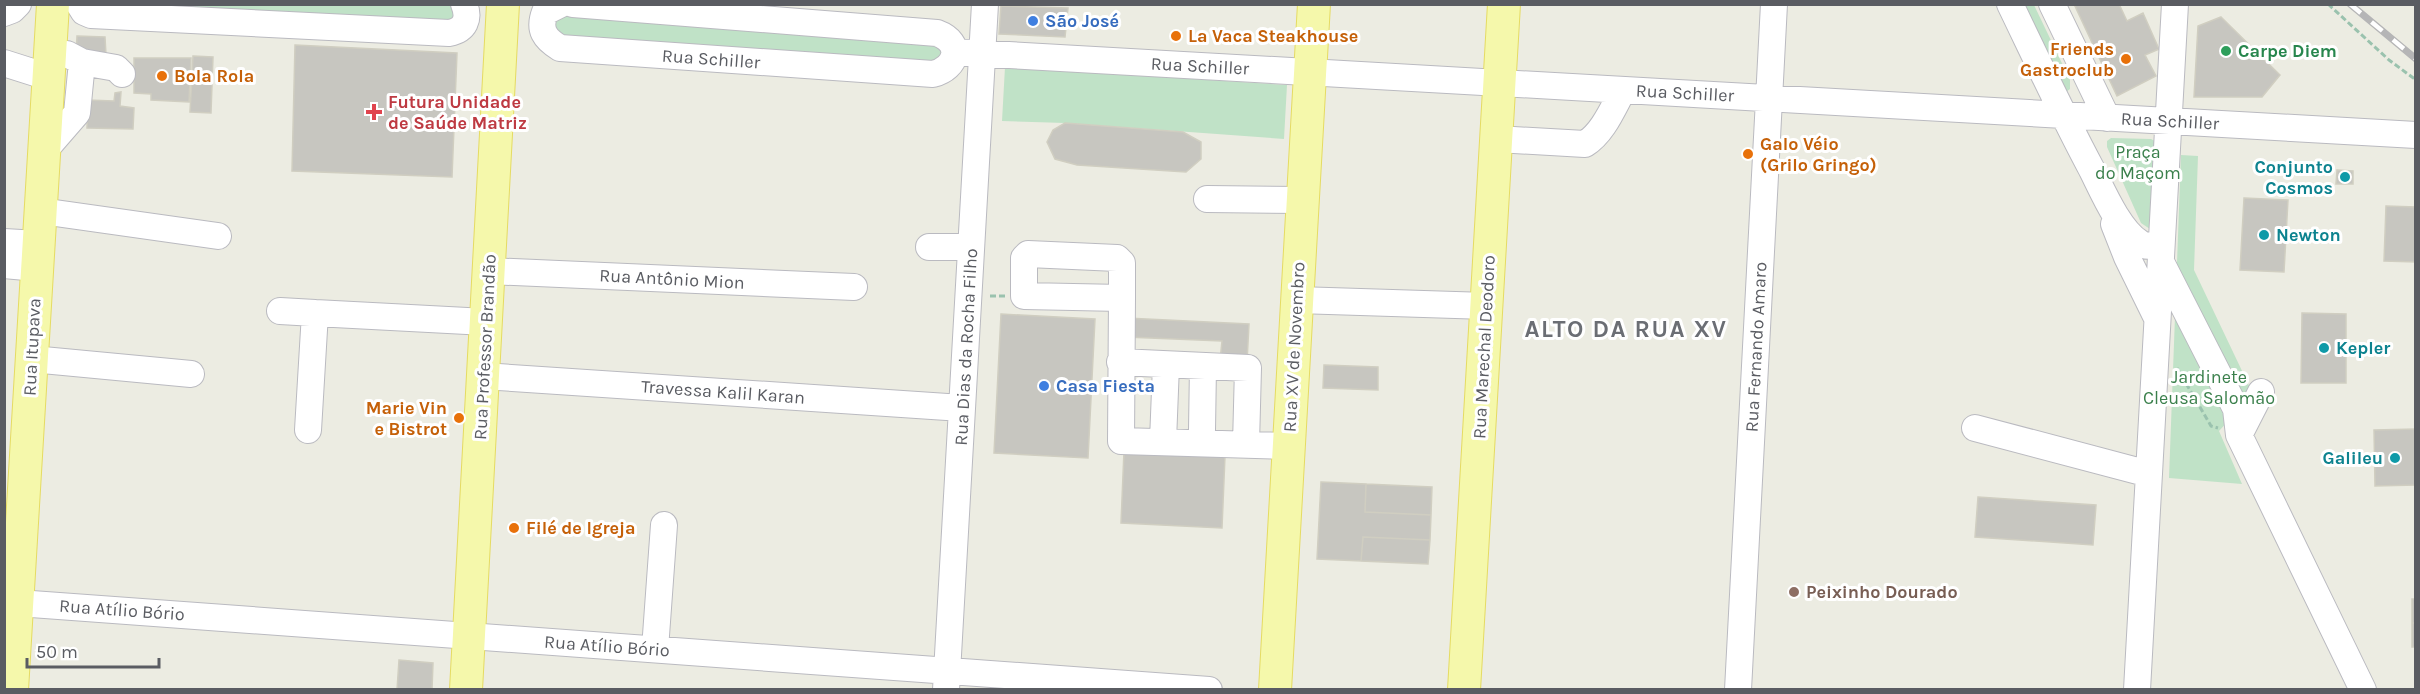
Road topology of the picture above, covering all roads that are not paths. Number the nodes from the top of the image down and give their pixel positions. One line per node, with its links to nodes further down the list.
1 (18, 4): 15 (street)
2 (52, 4): 17 (main road, Rua Itupava)
3 (79, 4): 13 (street)
4 (561, 4): 16 (street)
5 (573, 4): 18 (street)
6 (985, 4): 19 (street, Rua Dias da Rocha Filho)
7 (1314, 4): 22 (main road, Rua XV de Novembro)
8 (1504, 4): 25 (main road, Rua Marechal Deodoro)
9 (1774, 4): 27 (street, Rua Fernando Amaro)
10 (2010, 4): 28 (street)
11 (2052, 4): 29 (street)
12 (2175, 4): 30 (street)
13 (466, 11): 14 (street)
14 (503, 12): 16 (street); 45 (main road, Rua Professor Brandão)
15 (4, 13)
16 (541, 22): 18 (street, Rua Schiller)
17 (50, 46): 20 (street); 24 (main road, Rua Itupava)
18 (955, 51): 19 (street, Rua Schiller)
19 (982, 53): 22 (street, Rua Schiller); 41 (street, Rua Dias da Rocha Filho)
20 (82, 62): 23 (street); 33 (street)
21 (7, 67): 24 (street)
22 (1311, 72): 25 (street, Rua Schiller); 35 (main road, Rua XV de Novembro)
23 (122, 74)
24 (48, 77): 33 (main road, Rua Itupava)
25 (1499, 83): 26 (street, Rua Schiller); 32 (main road, Rua Marechal Deodoro)
26 (1623, 90): 27 (street, Rua Schiller); 32 (street)
27 (1769, 98): 28 (street, Rua Schiller); 80 (street, Rua Fernando Amaro)
28 (2063, 115): 29 (street, Rua Schiller); 36 (street)
29 (2107, 118): 30 (street, Rua Schiller)
30 (2168, 121): 31 (street, Rua Schiller); 42 (street)
31 (2415, 135)
32 (1497, 139): 49 (main road, Rua Marechal Deodoro)
33 (44, 151): 37 (main road, Rua Itupava)
34 (1207, 199): 35 (street)
35 (1303, 200): 48 (main road, Rua XV de Novembro)
36 (2112, 208): 42 (street); 52 (street)
37 (40, 211): 38 (street); 43 (main road, Rua Itupava)
38 (218, 236)
39 (4, 242): 43 (street)
40 (930, 247): 41 (street)
41 (971, 247): 61 (street, Rua Dias da Rocha Filho)
42 (2161, 251): 52 (street); 66 (street)
43 (38, 256): 44 (street); 54 (main road, Rua Itupava)
44 (4, 265)
45 (489, 271): 46 (street, Rua Antônio Mion); 53 (main road, Rua Professor Brandão)
46 (854, 287)
47 (1122, 298): 47 (street); 55 (street)
48 (1297, 300): 49 (street); 68 (main road, Rua XV de Novembro)
49 (1487, 306): 79 (main road, Rua Marechal Deodoro)
50 (280, 311): 51 (street)
51 (315, 313): 53 (street); 63 (street)
52 (2157, 318): 69 (street)
53 (486, 322): 59 (main road, Rua Professor Brandão)
54 (32, 359): 58 (street); 71 (main road, Rua Itupava)
55 (1120, 362): 56 (street); 65 (street)
56 (1166, 365): 57 (street); 65 (street)
57 (1203, 366): 64 (street); 67 (street)
58 (191, 374)
59 (483, 376): 61 (street, Travessa Kalil Karan); 72 (main road, Rua Professor Brandão)
60 (2261, 392): 66 (street)
61 (962, 408): 74 (street, Rua Dias da Rocha Filho)
62 (1975, 429): 69 (street)
63 (308, 430)
64 (1202, 430): 65 (street); 67 (street)
65 (1163, 435): 67 (street)
66 (2239, 435): 82 (street)
67 (1247, 439): 68 (street)
68 (1289, 441): 78 (main road, Rua XV de Novembro)
69 (2149, 474): 81 (street)
70 (664, 525): 73 (street)
71 (11, 602): 72 (street, Rua Atílio Bório); 75 (main road, Rua Itupava)
72 (469, 635): 73 (street, Rua Atílio Bório); 76 (main road, Rua Professor Brandão)
73 (655, 649): 74 (street, Rua Atílio Bório)
74 (947, 680): 77 (street, Rua Atílio Bório)
75 (12, 690)
76 (466, 690)
77 (1209, 690)
78 (1275, 690)
79 (1464, 690)
80 (1738, 690)
81 (2137, 690)
82 (2363, 690)

